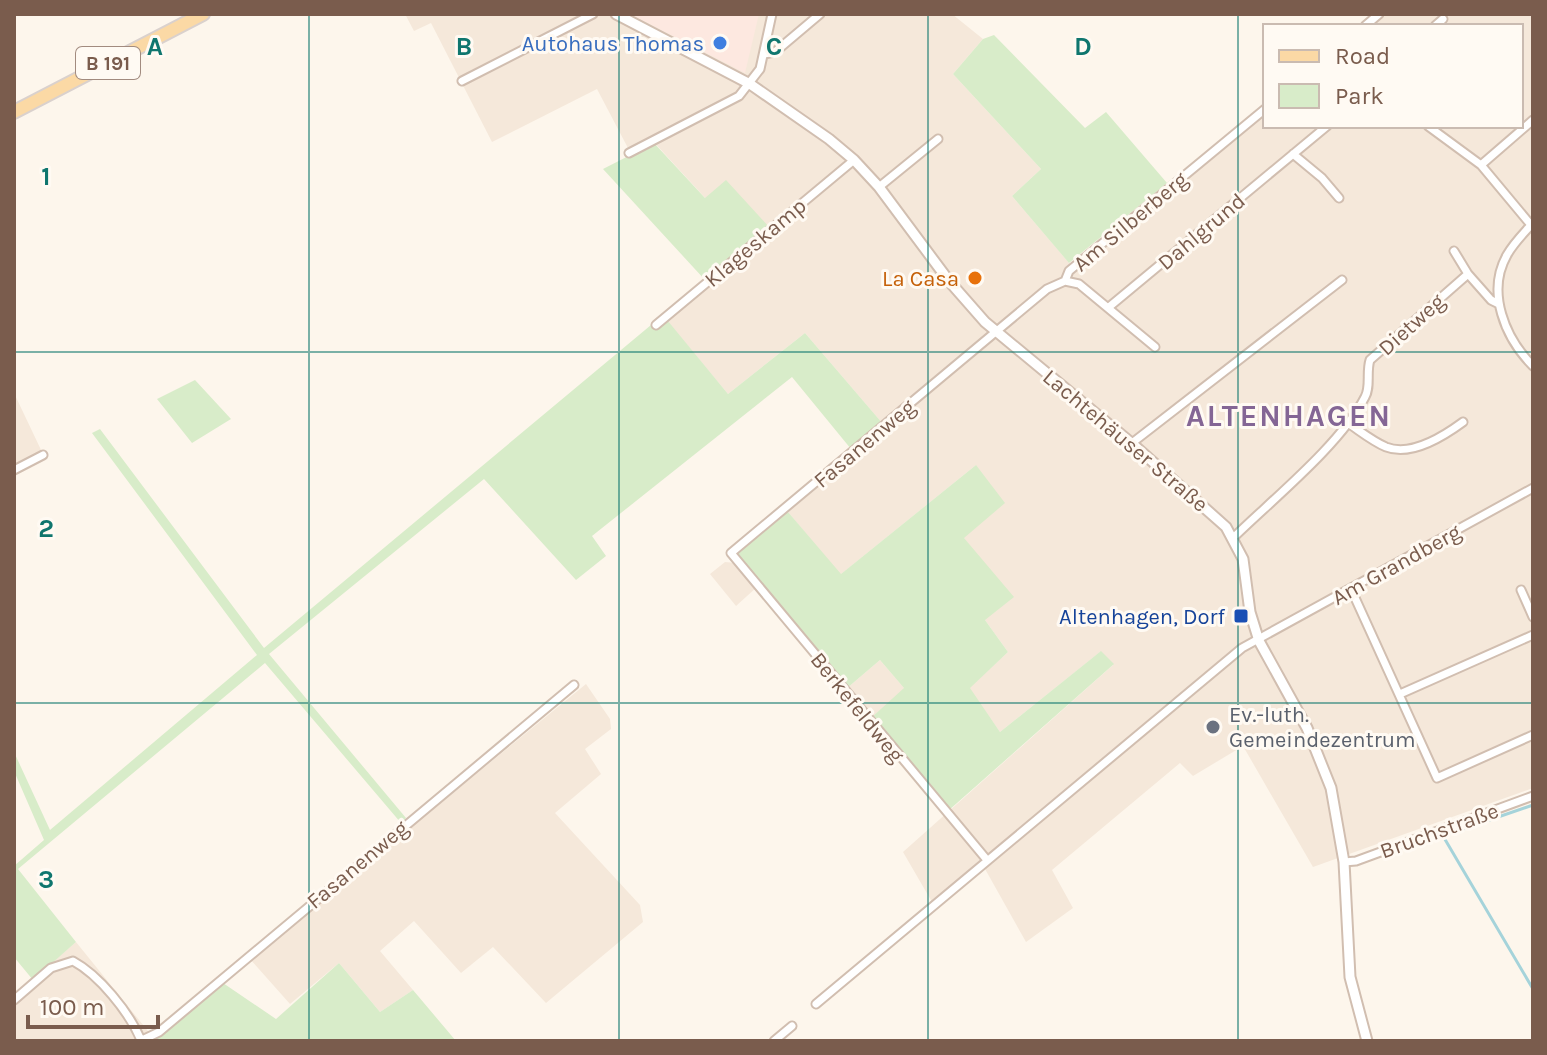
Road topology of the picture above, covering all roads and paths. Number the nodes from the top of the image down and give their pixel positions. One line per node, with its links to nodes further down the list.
1 (203, 14): 12 (main road, B 191)
2 (593, 14): 9 (street)
3 (616, 14): 10 (street, Lachtehäuser Straße)
4 (772, 14): 8 (street)
5 (820, 14): 8 (street)
6 (1443, 19): 7 (street)
7 (1437, 24)
8 (764, 54): 10 (street)
9 (462, 81)
10 (750, 84): 17 (street); 19 (street, Lachtehäuser Straße)
11 (1263, 111): 27 (street, Am Silberberg)
12 (14, 112)
13 (1533, 120): 20 (street)
14 (1325, 128): 18 (street, Dahlgrund)
15 (1431, 128): 20 (street)
16 (938, 139): 21 (street)
17 (629, 153)
18 (1293, 154): 22 (street); 29 (street, Dahlgrund)
19 (854, 160): 21 (street, Lachtehäuser Straße); 30 (street, Klageskamp)
20 (1481, 165): 23 (street)
21 (879, 187): 31 (street, Lachtehäuser Straße)
22 (1339, 198)
23 (1532, 224): 28 (street)
24 (1454, 251): 25 (street)
25 (1468, 274): 28 (street); 35 (street, Dietweg)
26 (1342, 280): 36 (street)
27 (1065, 281): 29 (street); 31 (street, Am Silberberg)
28 (1497, 303): 33 (street)
29 (1109, 307): 32 (street)
30 (656, 325)
31 (997, 333): 36 (street, Lachtehäuser Straße); 41 (street, Fasanenweg)
32 (1155, 347)
33 (1533, 366)
34 (1463, 422): 35 (street)
35 (1348, 423): 40 (street, Dietweg)
36 (1132, 443): 40 (street, Lachtehäuser Straße)
37 (43, 455): 38 (street)
38 (14, 470)
39 (1533, 488): 42 (street, Am Grandberg)
40 (1233, 538): 46 (street, Lachtehäuser Straße)
41 (731, 553): 51 (street, Berkefeldweg)
42 (1351, 589): 46 (street, Am Grandberg); 48 (street)
43 (1521, 590): 44 (street)
44 (1533, 617)
45 (1533, 635): 48 (street)
46 (1259, 641): 51 (street); 52 (street, Lachtehäuser Straße)
47 (574, 685): 56 (street, Fasanenweg)
48 (1400, 694): 49 (street)
49 (1533, 735)
50 (1533, 796): 52 (street, Bruchstraße)
51 (987, 860): 54 (street)
52 (1344, 862): 58 (street, Lachtehäuser Straße)
53 (14, 1000): 56 (street)
54 (816, 1004)
55 (792, 1026): 57 (street)
56 (140, 1040)
57 (774, 1041)
58 (1367, 1041)

